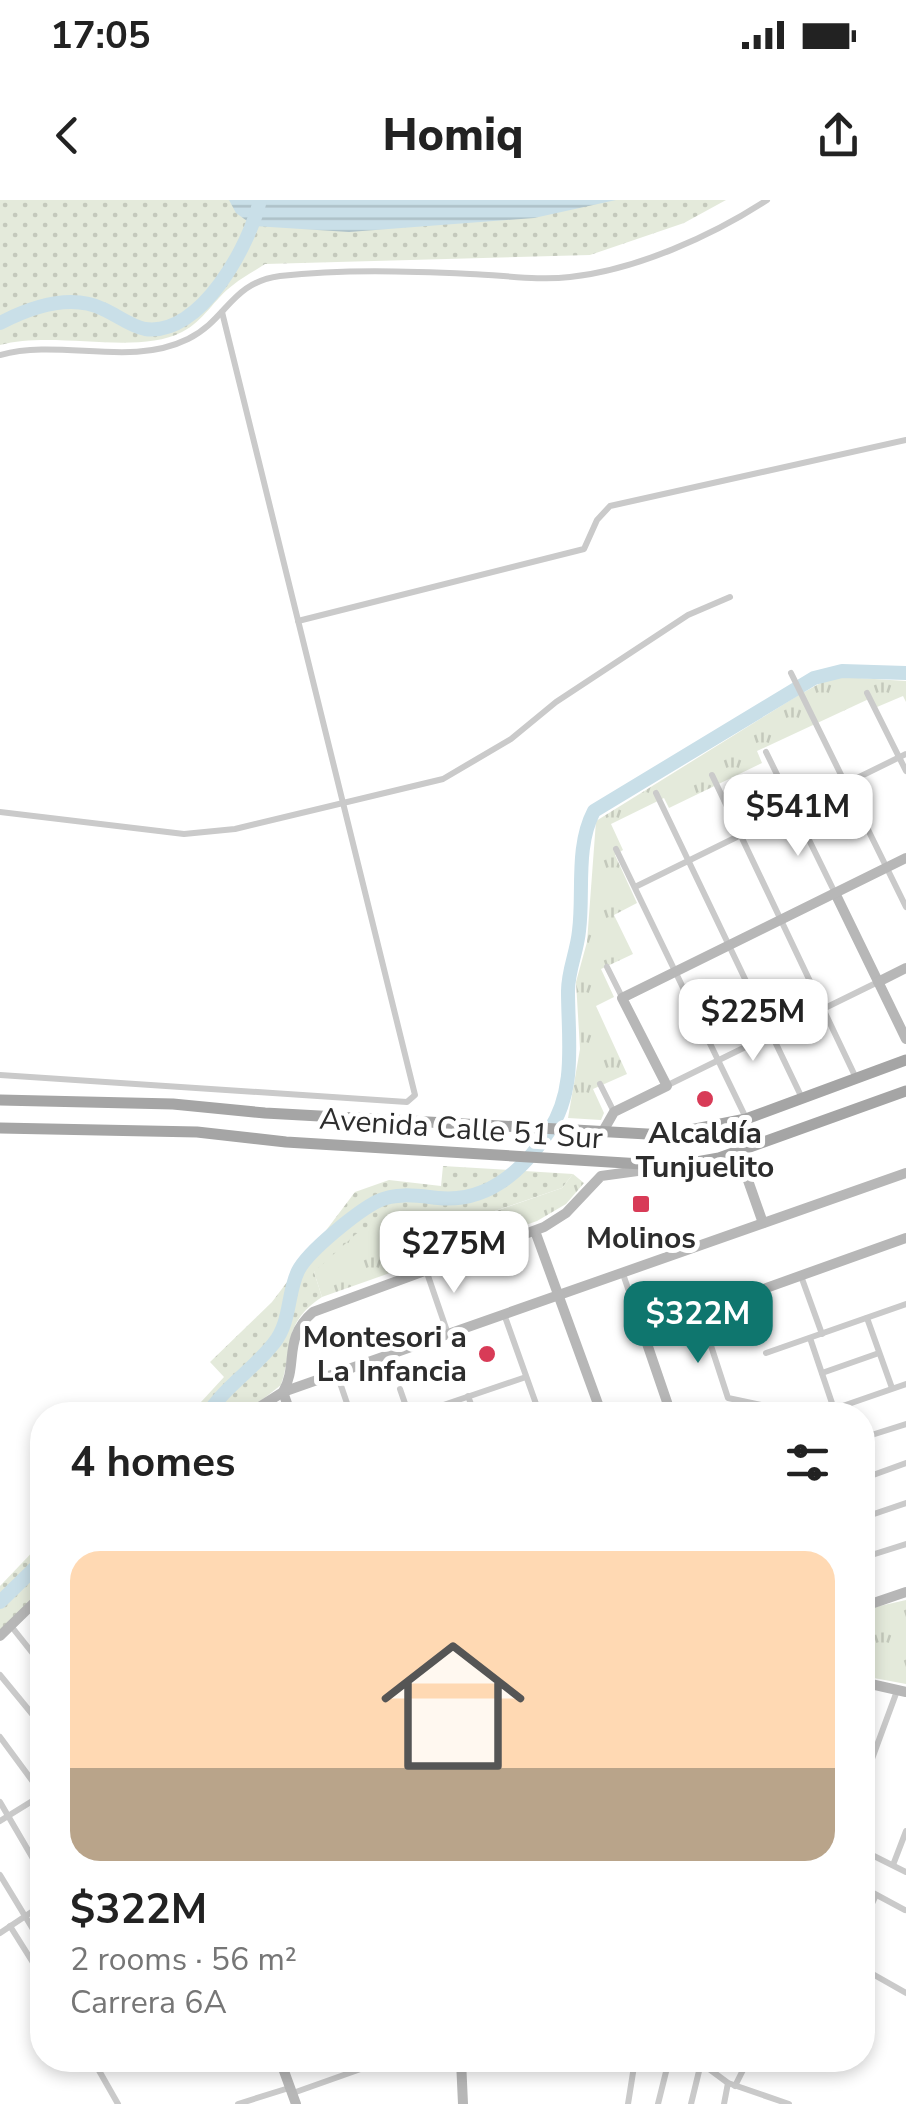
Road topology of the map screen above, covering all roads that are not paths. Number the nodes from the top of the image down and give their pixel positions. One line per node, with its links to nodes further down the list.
1 (767, 200): 2 (street)
2 (222, 312): 3 (street); 6 (street)
3 (0, 354)
4 (906, 440): 6 (street)
5 (730, 597): 15 (street)
6 (298, 621): 15 (street)
7 (792, 674): 13 (street)
8 (867, 692): 10 (street)
9 (766, 752): 16 (street)
10 (902, 755): 11 (street); 13 (street)
11 (906, 771)
12 (712, 776): 18 (street)
13 (846, 783): 16 (street); 22 (street)
14 (656, 793): 21 (street)
15 (343, 802): 17 (street); 38 (street)
16 (794, 809): 18 (street); 24 (street)
17 (0, 812)
18 (740, 835): 21 (street); 26 (street)
19 (616, 848): 23 (street)
20 (906, 858): 22 (street)
21 (688, 860): 23 (street); 27 (street)
22 (886, 867): 24 (street); 25 (street)
23 (635, 886): 30 (street)
24 (834, 893): 26 (street); 31 (street)
25 (906, 907)
26 (780, 920): 27 (street); 33 (street)
27 (729, 945): 30 (street); 34 (street)
28 (607, 968): 32 (street)
29 (906, 968): 31 (street)
30 (676, 972): 32 (street); 36 (street)
31 (878, 982): 33 (street); 35 (street)
32 (622, 998): 41 (street)
33 (823, 1010): 34 (street); 39 (street)
34 (772, 1035): 36 (street); 43 (street)
35 (906, 1039)
36 (718, 1060): 41 (street); 46 (street)
37 (906, 1060): 39 (main road, Avenida Calle 51 Sur)
38 (0, 1075)
39 (856, 1079): 43 (main road, Avenida Calle 51 Sur)
40 (600, 1084): 45 (street)
41 (667, 1086): 45 (street)
42 (906, 1091): 49 (main road, Avenida Calle 51 Sur)
43 (802, 1098): 46 (main road, Avenida Calle 51 Sur)
44 (0, 1100): 48 (main road, Avenida Calle 51 Sur)
45 (614, 1112): 48 (street)
46 (746, 1119): 48 (main road, Avenida Calle 51 Sur)
47 (0, 1128): 50 (main road, Avenida Calle 51 Sur)
48 (602, 1133)
49 (738, 1152): 50 (main road, Avenida Calle 51 Sur); 52 (street)
50 (674, 1166): 53 (street)
51 (906, 1173): 52 (street)
52 (763, 1224): 56 (street)
53 (535, 1231): 55 (street); 58 (street)
54 (906, 1238): 57 (street)
55 (426, 1270): 64 (street); 75 (street)
56 (622, 1272): 58 (street); 63 (street)
57 (801, 1276): 60 (street); 65 (street)
58 (558, 1295): 61 (street); 84 (street)
59 (906, 1304): 62 (street)
60 (700, 1312): 63 (street); 86 (street)
61 (504, 1314): 64 (street); 71 (street)
62 (867, 1318): 65 (street); 68 (street)
63 (643, 1332): 85 (street)
64 (448, 1334): 69 (street)
65 (822, 1334): 66 (street)
66 (810, 1338): 67 (street); 70 (street)
67 (766, 1353)
68 (879, 1353): 70 (street); 73 (street)
69 (337, 1373): 75 (street); 79 (street)
70 (822, 1373): 87 (street)
71 (526, 1376): 76 (street); 83 (street)
72 (906, 1384): 73 (street)
73 (892, 1388): 88 (street)
74 (400, 1389): 80 (street)
75 (283, 1392): 77 (street); 78 (street)
76 (468, 1396): 81 (street); 82 (street)
77 (267, 1402)
78 (286, 1402)
79 (347, 1402)
80 (406, 1402)
81 (450, 1402)
82 (470, 1402)
83 (535, 1402)
84 (597, 1402)
85 (665, 1402)
86 (734, 1402)
87 (832, 1402)
88 (859, 1402)
89 (906, 1424): 90 (street)
90 (875, 1434)
91 (906, 1464): 92 (street)
92 (875, 1475)
93 (906, 1503): 94 (street)
94 (875, 1514)
95 (906, 1544): 96 (street)
96 (875, 1554)
97 (906, 1592): 98 (street)
98 (875, 1603)
99 (30, 1607): 100 (street)
100 (11, 1626): 101 (street); 102 (street)
101 (0, 1636)
102 (30, 1650)
103 (0, 1675): 106 (street)
104 (875, 1685): 105 (street)
105 (902, 1691): 108 (street)
106 (30, 1711)
107 (0, 1738): 109 (street)
108 (875, 1755)
109 (30, 1778)
110 (0, 1802): 112 (street)
111 (30, 1802): 112 (street)
112 (10, 1815): 113 (street); 115 (street)
113 (0, 1821)
114 (906, 1831): 117 (street)
115 (30, 1852)
116 (875, 1856): 117 (street)
117 (893, 1865): 118 (street)
118 (906, 1872)
119 (0, 1874): 123 (street)
120 (876, 1895): 121 (street)
121 (905, 1910)
122 (30, 1913): 123 (street)
123 (24, 1917): 124 (street); 125 (street)
124 (10, 1926): 126 (street); 127 (street)
125 (30, 1926)
126 (0, 1933)
127 (30, 1956)
128 (875, 1975): 129 (street)
129 (906, 1992)
130 (100, 2072): 142 (street)
131 (354, 2072): 140 (street)
132 (462, 2072): 144 (street)
133 (633, 2072): 145 (street)
134 (666, 2072): 146 (street)
135 (697, 2072): 147 (street)
136 (714, 2072): 138 (street)
137 (740, 2072): 138 (street)
138 (732, 2085): 139 (street); 148 (street)
139 (751, 2092): 141 (street); 149 (street)
140 (293, 2095): 143 (street)
141 (775, 2102): 150 (street)
142 (118, 2104)
143 (238, 2104)
144 (463, 2104)
145 (628, 2104)
146 (658, 2104)
147 (691, 2104)
148 (724, 2104)
149 (749, 2104)
150 (789, 2104)

